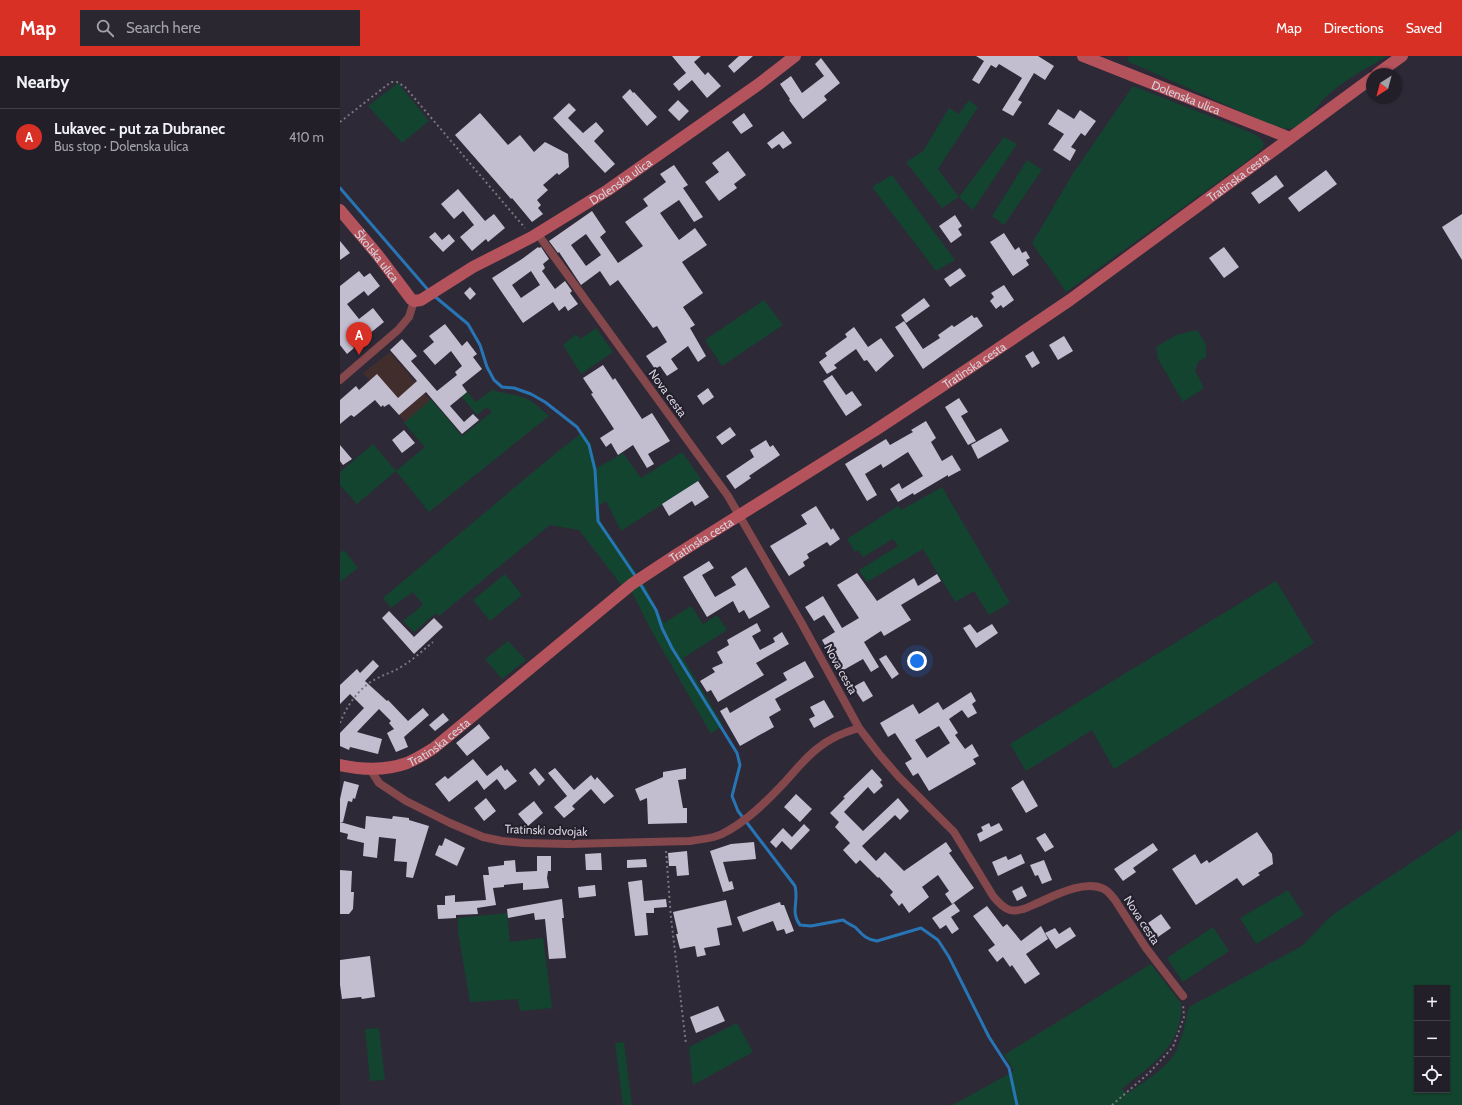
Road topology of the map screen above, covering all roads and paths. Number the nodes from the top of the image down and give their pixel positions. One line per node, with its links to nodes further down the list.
1 (795, 56): 9 (main road, Dolenska ulica)
2 (1083, 56): 7 (main road, Dolenska ulica)
3 (1402, 56): 4 (main road)
4 (1385, 68)
5 (1366, 82): 7 (main road, Tratinska cesta)
6 (340, 122): 9 (path)
7 (1290, 138): 12 (main road, Tratinska cesta)
8 (340, 210): 10 (main road, Školska ulica)
9 (535, 235): 10 (main road, Dolenska ulica); 12 (street, Nova cesta)
10 (425, 296): 11 (street)
11 (340, 380)
12 (740, 515): 15 (street, Nova cesta); 17 (main road, Tratinska cesta)
13 (433, 642): 14 (path)
14 (340, 723)
15 (859, 728): 18 (street, Tratinski odvojak); 19 (street, Nova cesta)
16 (340, 765): 17 (main road, Tratinska cesta)
17 (370, 769): 18 (street, Tratinski odvojak)
18 (666, 842): 20 (path)
19 (1183, 996): 21 (path)
20 (686, 1044)
21 (1112, 1105)

